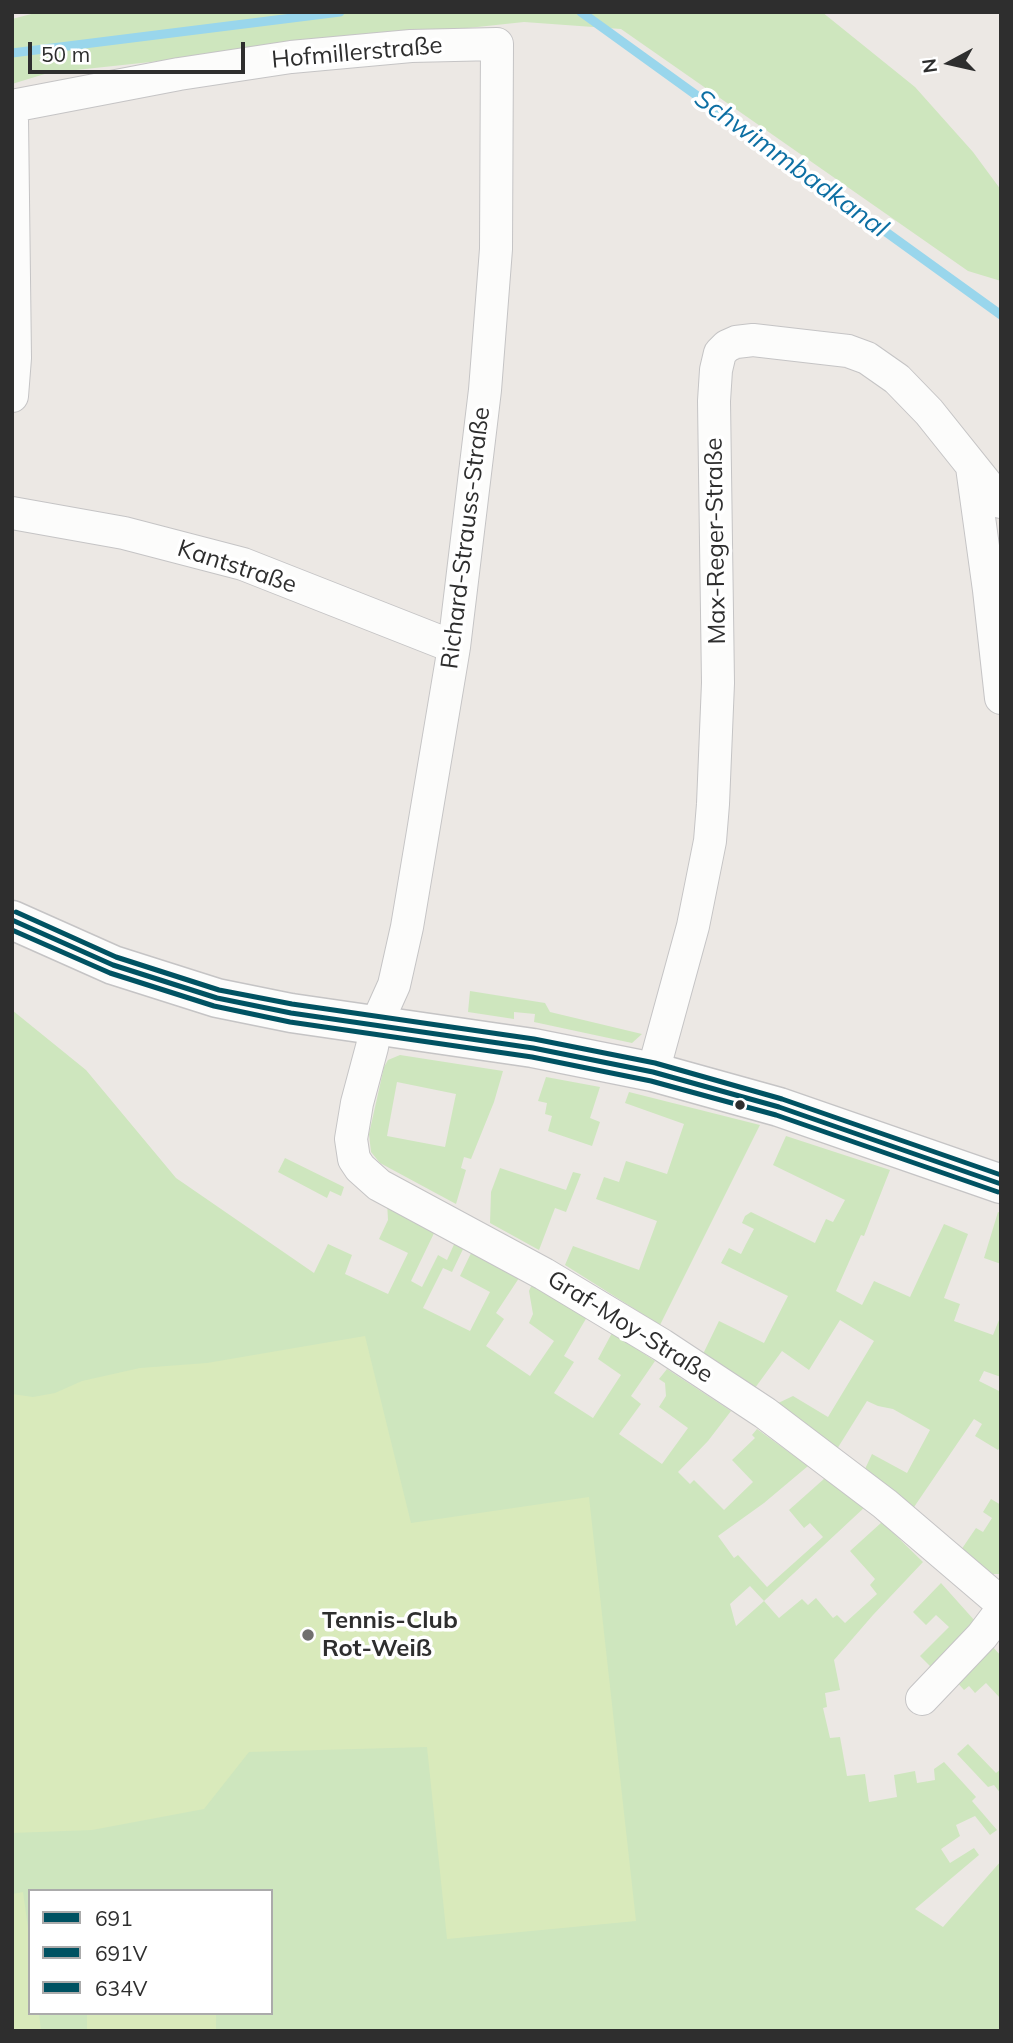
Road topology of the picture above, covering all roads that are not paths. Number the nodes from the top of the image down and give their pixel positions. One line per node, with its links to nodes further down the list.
1 (497, 44): 2 (street, Hofmillerstraße); 8 (street, Richard-Strauss-Straße)
2 (12, 106)
3 (12, 119): 4 (street)
4 (12, 396)
5 (972, 466): 6 (street, Max-Reger-Straße); 9 (street); 12 (street, Max-Reger-Straße)
6 (1001, 502)
7 (12, 513): 8 (street, Kantstraße)
8 (454, 647): 11 (street, Richard-Strauss-Straße)
9 (1001, 698)
10 (12, 920): 11 (street)
11 (376, 1025): 12 (street); 14 (street, Graf-Moy-Straße)
12 (653, 1072): 13 (street)
13 (1001, 1184)
14 (1001, 1604)
15 (1001, 1611): 16 (street)
16 (922, 1699)

